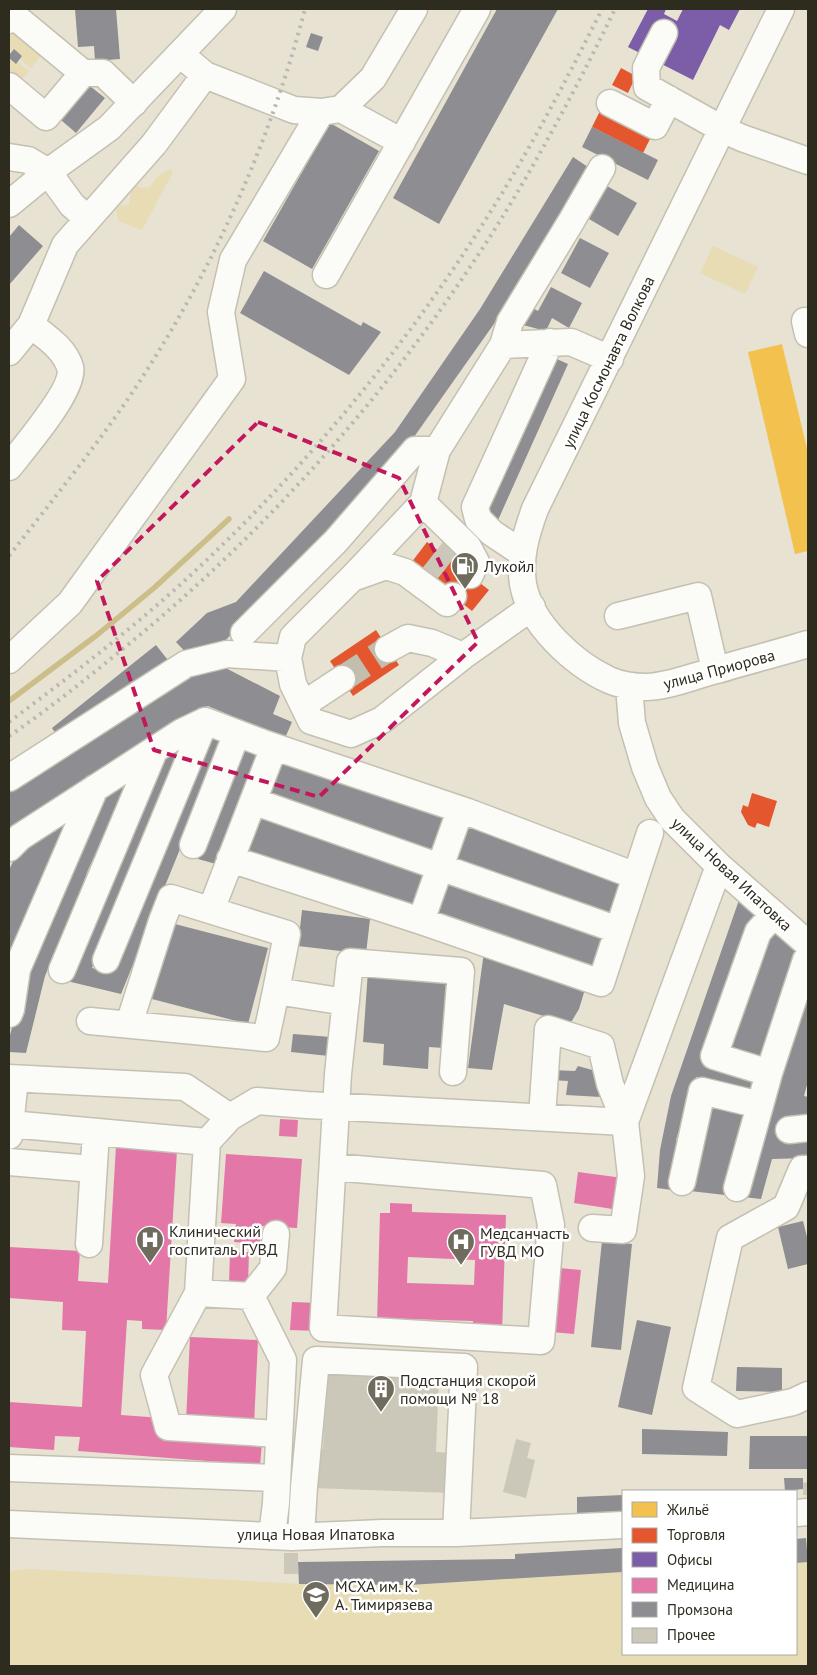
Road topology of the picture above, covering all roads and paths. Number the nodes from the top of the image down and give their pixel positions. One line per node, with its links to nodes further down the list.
1 (223, 9): 7 (street)
2 (414, 9): 14 (street)
3 (477, 9): 16 (street)
4 (781, 9): 15 (street, улица Космонавта Волкова)
5 (9, 20): 8 (street)
6 (664, 33): 11 (street)
7 (180, 54): 9 (street); 12 (street)
8 (83, 73): 10 (street); 12 (street)
9 (205, 75): 14 (street); 22 (street)
10 (9, 86)
11 (669, 99): 13 (street); 15 (street)
12 (134, 103): 20 (street)
13 (610, 104)
14 (331, 111): 16 (street); 44 (street)
15 (722, 129): 18 (street); 28 (street, улица Космонавта Волкова)
16 (402, 142): 23 (street)
17 (9, 157): 20 (street)
18 (808, 160)
19 (602, 168): 26 (street)
20 (48, 172): 21 (street); 22 (street)
21 (9, 204)
22 (88, 219): 24 (street)
23 (326, 275)
24 (31, 325): 27 (street); 30 (street)
25 (550, 342): 26 (street); 28 (street); 32 (street)
26 (503, 345): 29 (street)
27 (9, 352)
28 (610, 359): 32 (street, улица Космонавта Волкова)
29 (436, 450): 31 (street); 37 (street)
30 (9, 467)
31 (423, 503): 33 (street); 34 (street)
32 (522, 553): 36 (street, улица Космонавта Волкова)
33 (470, 575)
34 (352, 578): 35 (street); 41 (street)
35 (453, 596)
36 (532, 607): 43 (street); 47 (street, улица Космонавта Волкова)
37 (262, 615): 39 (street); 41 (street)
38 (618, 616): 45 (street)
39 (244, 633)
40 (808, 644): 45 (street, улица Приорова)
41 (290, 647): 48 (street); 53 (street)
42 (388, 649): 43 (street)
43 (463, 656): 48 (street)
44 (9, 660)
45 (715, 670): 47 (street, улица Приорова)
46 (342, 679): 48 (street)
47 (629, 686): 62 (street, улица Новая Ипатовка)
48 (307, 713): 51 (street)
49 (205, 721): 50 (street); 52 (street); 69 (street)
50 (237, 733): 51 (street); 58 (street)
51 (282, 750): 55 (street); 56 (street)
52 (154, 751): 54 (street); 70 (street)
53 (9, 778)
54 (95, 788): 59 (street); 73 (street)
55 (253, 801): 60 (street); 61 (street)
56 (468, 812): 61 (street); 63 (street)
57 (650, 833): 63 (street)
58 (193, 845)
59 (9, 848)
60 (230, 859): 64 (street); 66 (street)
61 (439, 866): 66 (street); 67 (street)
62 (719, 866): 65 (street, улица Новая Ипатовка); 83 (street)
63 (636, 876): 67 (street)
64 (211, 910): 71 (street); 75 (street)
65 (774, 914): 68 (street, улица Новая Ипатовка); 77 (street)
66 (421, 921): 67 (street)
67 (618, 930)
68 (807, 952): 77 (street)
69 (106, 960)
70 (62, 970)
71 (276, 990): 72 (street); 75 (street)
72 (346, 1002): 76 (street); 80 (street)
73 (9, 1014)
74 (90, 1021): 75 (street)
75 (129, 1024)
76 (453, 1072)
77 (769, 1073): 79 (street)
78 (12, 1079): 81 (street); 84 (street)
79 (760, 1105): 91 (street); 92 (street)
80 (336, 1107): 81 (street); 82 (street); 88 (street)
81 (230, 1117): 86 (street)
82 (542, 1117): 83 (street); 83 (street)
83 (626, 1122): 93 (street)
84 (9, 1130): 85 (street)
85 (96, 1132): 86 (street); 90 (street)
86 (207, 1142): 96 (street)
87 (9, 1162): 90 (street)
88 (333, 1167): 88 (street)
89 (808, 1169): 98 (street)
90 (93, 1170): 95 (street)
91 (682, 1182)
92 (737, 1188)
93 (592, 1228)
94 (276, 1234): 97 (street)
95 (89, 1244)
96 (198, 1293): 97 (street); 99 (street)
97 (251, 1296): 99 (street)
98 (803, 1394)
99 (279, 1434): 101 (street)
100 (9, 1468): 101 (street)
101 (276, 1478): 105 (street)
102 (9, 1524): 105 (street, улица Новая Ипатовка)
103 (622, 1525): 104 (street, улица Новая Ипатовка)
104 (456, 1533): 106 (street, улица Новая Ипатовка); 106 (street)
105 (272, 1536): 106 (street, улица Новая Ипатовка)
106 (301, 1536)

